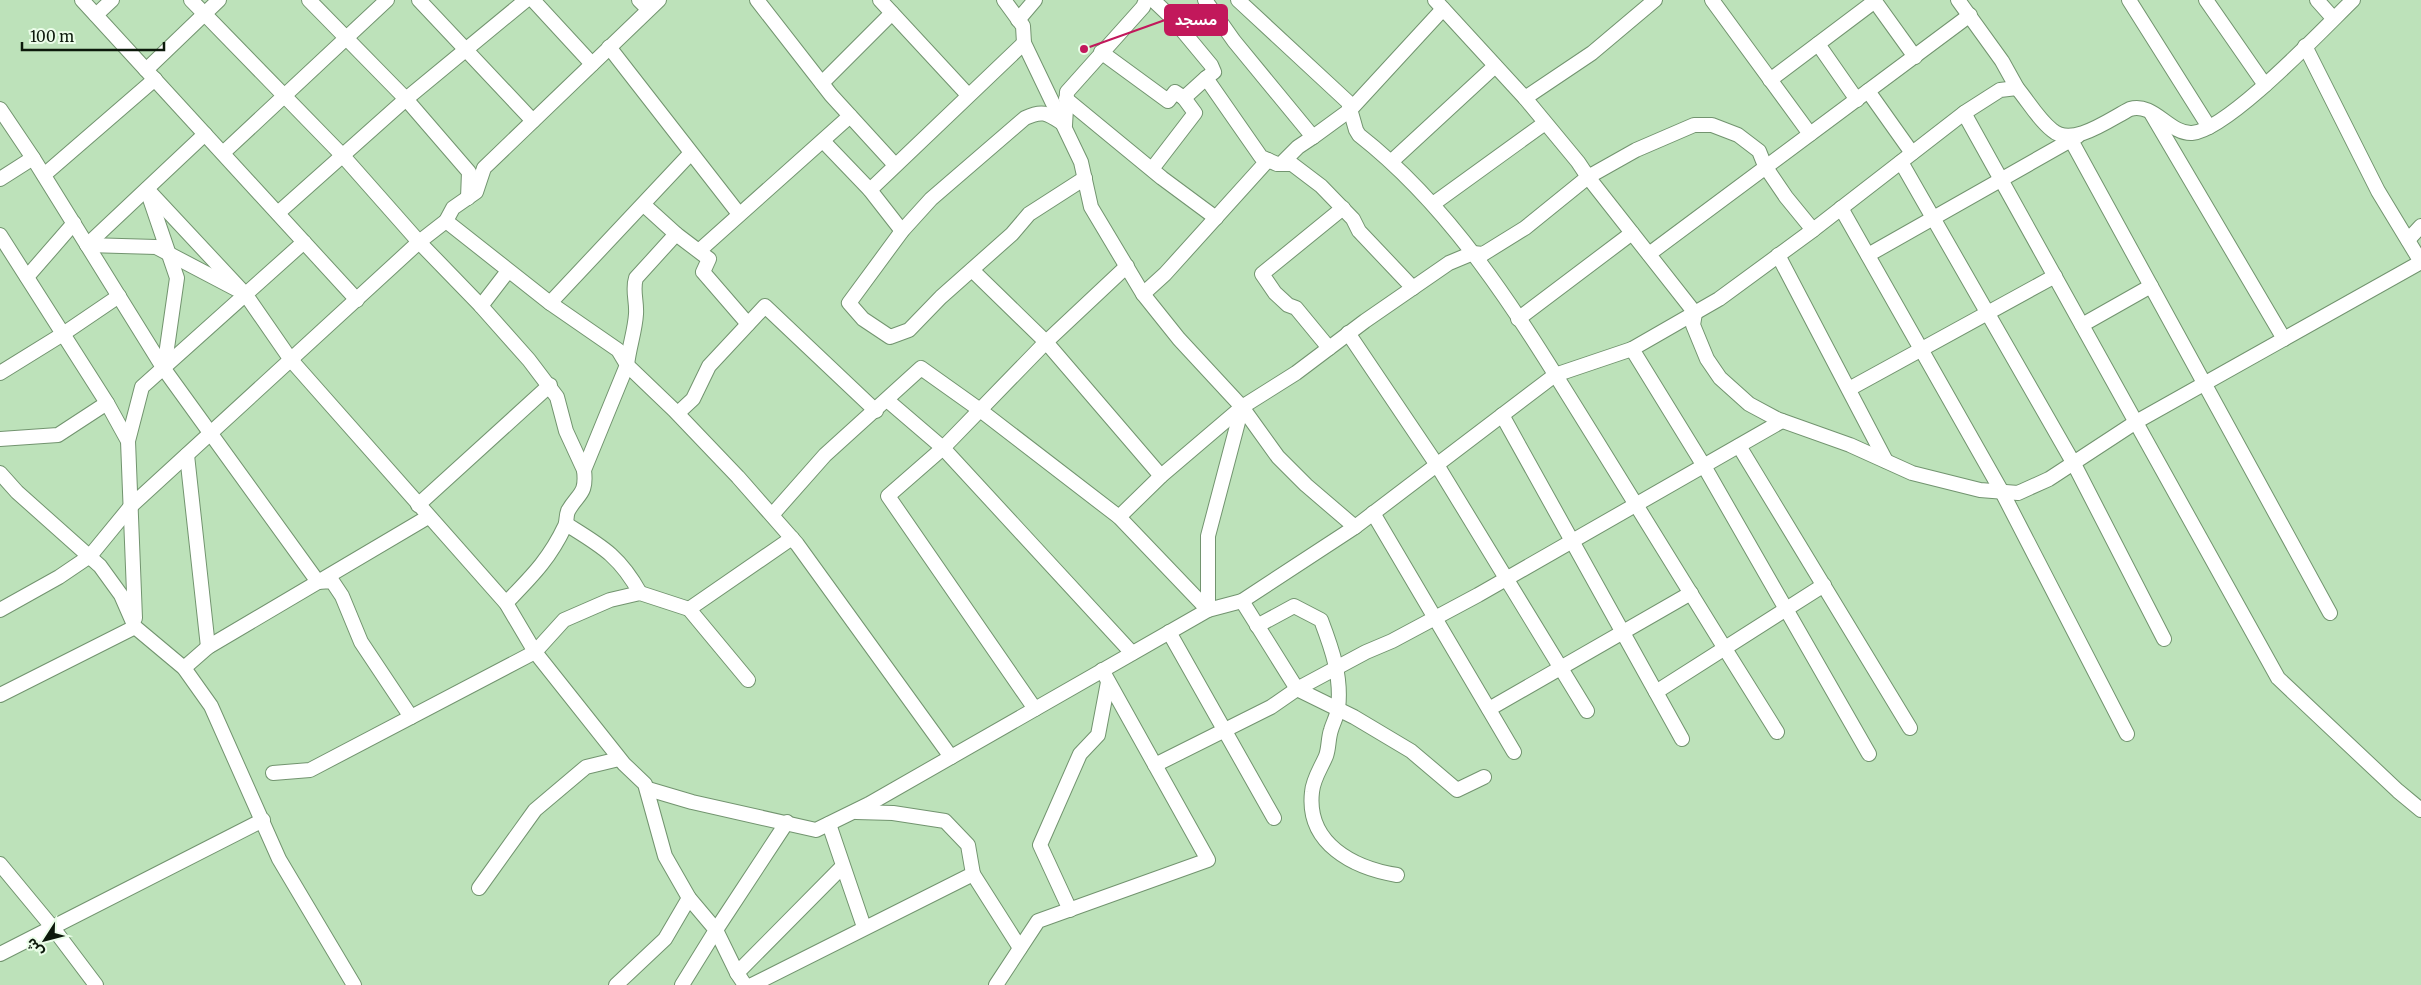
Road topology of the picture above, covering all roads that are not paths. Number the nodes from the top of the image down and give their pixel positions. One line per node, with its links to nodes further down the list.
1 (82, 0): 31 (street)
2 (112, 0): 31 (street)
3 (191, 0): 30 (street)
4 (219, 0): 30 (street)
5 (309, 0): 35 (street)
6 (386, 0): 35 (street)
7 (419, 0): 40 (street)
8 (526, 0): 40 (street)
9 (533, 0): 43 (street)
10 (659, 0): 27 (street)
11 (757, 0): 48 (street)
12 (880, 0): 29 (street)
13 (1004, 0): 34 (street)
14 (1035, 0): 34 (street)
15 (1146, 0): 41 (street)
16 (1153, 0): 46 (street)
17 (1205, 0): 70 (street)
18 (1238, 0): 60 (street)
19 (1655, 0): 55 (street)
20 (1712, 0): 47 (street)
21 (1874, 0): 37 (street); 42 (street)
22 (1958, 0): 32 (street)
23 (2129, 0): 67 (street)
24 (2206, 0): 49 (street)
25 (2317, 0): 33 (street)
26 (2353, 0): 33 (street)
27 (643, 5): 39 (street)
28 (1439, 5): 44 (street); 60 (street)
29 (892, 13): 48 (street); 52 (street)
30 (204, 14): 45 (street); 53 (street)
31 (96, 15): 45 (street)
32 (1970, 15): 42 (street); 50 (street)
33 (2334, 18): 38 (street)
34 (1018, 20): 36 (street)
35 (346, 37): 53 (street); 56 (street)
36 (1024, 43): 52 (street); 66 (street)
37 (1818, 44): 47 (street); 58 (street)
38 (2305, 46): 49 (street); 108 (street)
39 (609, 47): 43 (street); 75 (street)
40 (466, 49): 56 (street); 64 (street)
41 (1101, 52): 54 (street); 57 (street)
42 (1915, 57): 51 (street)
43 (592, 64): 64 (street)
44 (1495, 66): 55 (street); 78 (street)
45 (150, 74): 68 (street); 84 (street)
46 (1206, 78): 54 (street); 79 (street)
47 (1770, 80): 69 (street)
48 (822, 83): 63 (street)
49 (2265, 85): 67 (street)
50 (2017, 88): 62 (street); 71 (street)
51 (1868, 91): 58 (street); 74 (street)
52 (968, 95): 81 (street)
53 (283, 96): 73 (street); 76 (street)
54 (1184, 98): 83 (street)
55 (1525, 98): 65 (street)
56 (406, 99): 76 (street); 91 (street)
57 (1066, 99): 66 (street); 83 (street)
58 (1857, 100): 69 (street)
59 (0, 108): 77 (street)
60 (1350, 110): 70 (street); 78 (street)
61 (2149, 111): 67 (street); 71 (street); 139 (street)
62 (1964, 113): 74 (street); 88 (street)
63 (850, 116): 72 (street); 81 (street)
64 (533, 121): 91 (street)
65 (1545, 123): 85 (street); 93 (street)
66 (1065, 125): 86 (street); 104 (street)
67 (2209, 127)
68 (205, 134): 73 (street); 89 (street)
69 (1810, 134): 82 (street)
70 (1313, 137): 79 (street)
71 (2074, 138): 88 (street); 124 (street)
72 (823, 140): 90 (street); 97 (street)
73 (223, 153): 96 (street)
74 (1912, 153): 80 (street)
75 (690, 154): 92 (street); 97 (street)
76 (343, 156): 96 (street); 110 (street)
77 (34, 158): 84 (street); 87 (street)
78 (1392, 161): 93 (street)
79 (1274, 162): 94 (street); 98 (street)
80 (1901, 162): 95 (street); 99 (street)
81 (895, 165): 90 (street)
82 (1765, 166): 85 (street); 103 (street); 115 (street)
83 (1152, 169): 98 (street)
84 (44, 175): 101 (street)
85 (1588, 177): 105 (street); 113 (street)
86 (1085, 178): 119 (street); 120 (street)
87 (0, 179)
88 (2002, 181): 99 (street); 122 (street)
89 (147, 189): 111 (street); 114 (street); 126 (street)
90 (870, 190): 104 (street)
91 (468, 198): 100 (street)
92 (644, 204): 106 (street); 130 (street)
93 (1433, 204): 113 (street)
94 (1343, 208): 125 (street); 141 (street)
95 (1841, 208): 103 (street); 117 (street)
96 (278, 212): 109 (street)
97 (738, 214): 112 (street)
98 (1216, 218): 127 (street)
99 (1933, 219): 117 (street); 133 (street)
100 (446, 221): 110 (street); 121 (street)
101 (74, 223): 111 (street); 123 (street)
102 (2421, 226): 108 (street)
103 (1812, 230): 116 (street)
104 (902, 231): 120 (street)
105 (1632, 233): 115 (street); 134 (street)
106 (676, 234): 112 (street); 145 (street)
107 (0, 235): 123 (street)
108 (2408, 240): 118 (street)
109 (304, 242): 126 (street); 129 (street)
110 (419, 242): 129 (street); 131 (street)
111 (87, 245): 114 (street); 128 (street)
112 (700, 250): 135 (street)
113 (1473, 253): 125 (street); 134 (street)
114 (168, 254): 126 (street); 146 (street)
115 (1649, 254): 132 (street)
116 (1778, 255): 132 (street); 151 (street)
117 (1868, 256): 143 (street)
118 (2421, 262): 139 (street)
119 (1127, 266): 127 (street); 140 (street)
120 (972, 270): 140 (street)
121 (508, 271): 130 (street); 131 (street)
122 (2055, 276): 133 (street); 136 (street)
123 (27, 277): 138 (street)
124 (2151, 286): 136 (street); 149 (street)
125 (1413, 288): 137 (street)
126 (246, 294): 144 (street); 146 (street)
127 (1143, 294): 154 (street)
128 (119, 296): 138 (street); 146 (street)
129 (357, 300): 144 (street)
130 (550, 303): 145 (street)
131 (481, 306): 150 (street)
132 (1695, 313): 142 (street); 159 (street)
133 (1988, 313): 143 (street); 168 (street)
134 (1518, 319): 148 (street)
135 (748, 324): 156 (street); 157 (street)
136 (2082, 325): 160 (street)
137 (1348, 333): 141 (street); 169 (street)
138 (63, 334): 147 (street); 153 (street)
139 (2284, 339): 149 (street)
140 (1046, 342): 155 (street); 173 (street)
141 (1329, 348): 154 (street)
142 (1632, 349): 148 (street); 170 (street)
143 (1922, 350): 151 (street); 174 (street)
144 (291, 360): 161 (street); 175 (street)
145 (628, 364): 157 (street); 171 (street)
146 (164, 369): 161 (street); 163 (street)
147 (0, 373)
148 (1555, 375): 158 (street); 177 (street)
149 (2204, 383): 160 (street); 198 (street)
150 (550, 385): 171 (street); 175 (street)
151 (1849, 389): 167 (street)
152 (887, 400): 155 (street); 156 (street); 165 (street)
153 (107, 403): 162 (street); 163 (street)
154 (1242, 407): 173 (street); 183 (street); 197 (street)
155 (980, 410): 165 (street); 181 (street)
156 (876, 411): 179 (street)
157 (678, 413): 179 (street)
158 (1502, 415): 169 (street); 185 (street)
159 (1782, 421): 164 (street); 167 (street)
160 (2136, 422): 168 (street); 235 (street)
161 (210, 432): 166 (street); 188 (street)
162 (0, 439)
163 (128, 440): 176 (street)
164 (1739, 446): 170 (street); 189 (street)
165 (943, 448): 208 (street); 217 (street)
166 (187, 455): 176 (street); 205 (street)
167 (1886, 461): 174 (street)
168 (2074, 464): 174 (street); 204 (street)
169 (1437, 465): 178 (street); 187 (street)
170 (1704, 466): 177 (street); 195 (street)
171 (584, 470): 182 (street)
172 (0, 473): 186 (street)
173 (1161, 476): 181 (street)
174 (2002, 492): 225 (street)
175 (418, 505): 180 (street)
176 (131, 506): 186 (street); 201 (street)
177 (1636, 506): 185 (street); 191 (street)
178 (1373, 513): 183 (street); 199 (street)
179 (772, 515): 184 (street)
180 (428, 517): 188 (street); 193 (street)
181 (1119, 517): 197 (street)
182 (566, 524): 190 (street); 193 (street)
183 (1355, 527): 192 (street)
184 (792, 538): 194 (street); 229 (street)
185 (1572, 542): 187 (street); 203 (street)
186 (90, 556): 196 (street); 201 (street)
187 (1506, 579): 199 (street); 211 (street)
188 (318, 582): 205 (street); 221 (street)
189 (1824, 585): 195 (street); 222 (street)
190 (640, 593): 194 (street); 207 (street)
191 (1691, 593): 203 (street); 206 (street)
192 (1242, 601): 197 (street); 200 (street)
193 (506, 603): 207 (street)
194 (689, 609): 213 (street)
195 (1786, 609): 206 (street); 228 (street)
196 (0, 610)
197 (1208, 610): 202 (street)
198 (2330, 613)
199 (1435, 618): 210 (street); 219 (street)
200 (1257, 626): 210 (street); 214 (street)
201 (135, 627): 209 (street); 216 (street)
202 (1169, 632): 208 (street); 223 (street)
203 (1622, 632): 211 (street); 215 (street)
204 (2164, 639)
205 (208, 647): 209 (street)
206 (1725, 648): 215 (street); 224 (street)
207 (535, 652): 221 (street); 230 (street)
208 (1132, 653): 212 (street)
209 (184, 668): 238 (street)
210 (1336, 668): 214 (street); 218 (street)
211 (1560, 668): 219 (street); 220 (street)
212 (1105, 676): 217 (street); 231 (street); 246 (street)
213 (748, 680)
214 (1297, 689): 218 (street); 223 (street)
215 (1656, 692): 226 (street)
216 (0, 695)
217 (1035, 709): 229 (street)
218 (1338, 709): 233 (street); 243 (street)
219 (1488, 709): 227 (street)
220 (1588, 711)
221 (411, 718): 232 (street)
222 (1910, 728)
223 (1226, 729): 231 (street); 237 (street)
224 (1777, 732)
225 (2128, 734)
226 (1682, 738)
227 (1514, 752)
228 (1869, 754)
229 (951, 757): 236 (street)
230 (619, 758): 234 (street); 244 (street)
231 (1155, 765): 246 (street)
232 (273, 773)
233 (1484, 778)
234 (648, 789): 239 (street); 245 (street)
235 (2421, 810)
236 (853, 812): 240 (street); 242 (street)
237 (1274, 818)
238 (263, 820): 248 (street); 254 (street)
239 (787, 822): 240 (street); 249 (street)
240 (829, 824): 247 (street)
241 (1, 866): 248 (street)
242 (973, 874): 247 (street); 250 (street)
243 (1397, 874)
244 (480, 888)
245 (689, 898): 249 (street); 255 (street)
246 (1070, 910): 250 (street)
247 (864, 927): 252 (street); 258 (street)
248 (53, 928): 251 (street); 253 (street)
249 (716, 930): 252 (street); 256 (street)
250 (1020, 948): 259 (street)
251 (0, 954)
252 (737, 973): 257 (street)
253 (96, 985)
254 (354, 985)
255 (616, 985)
256 (682, 985)
257 (745, 985)
258 (752, 985)
259 (996, 985)

